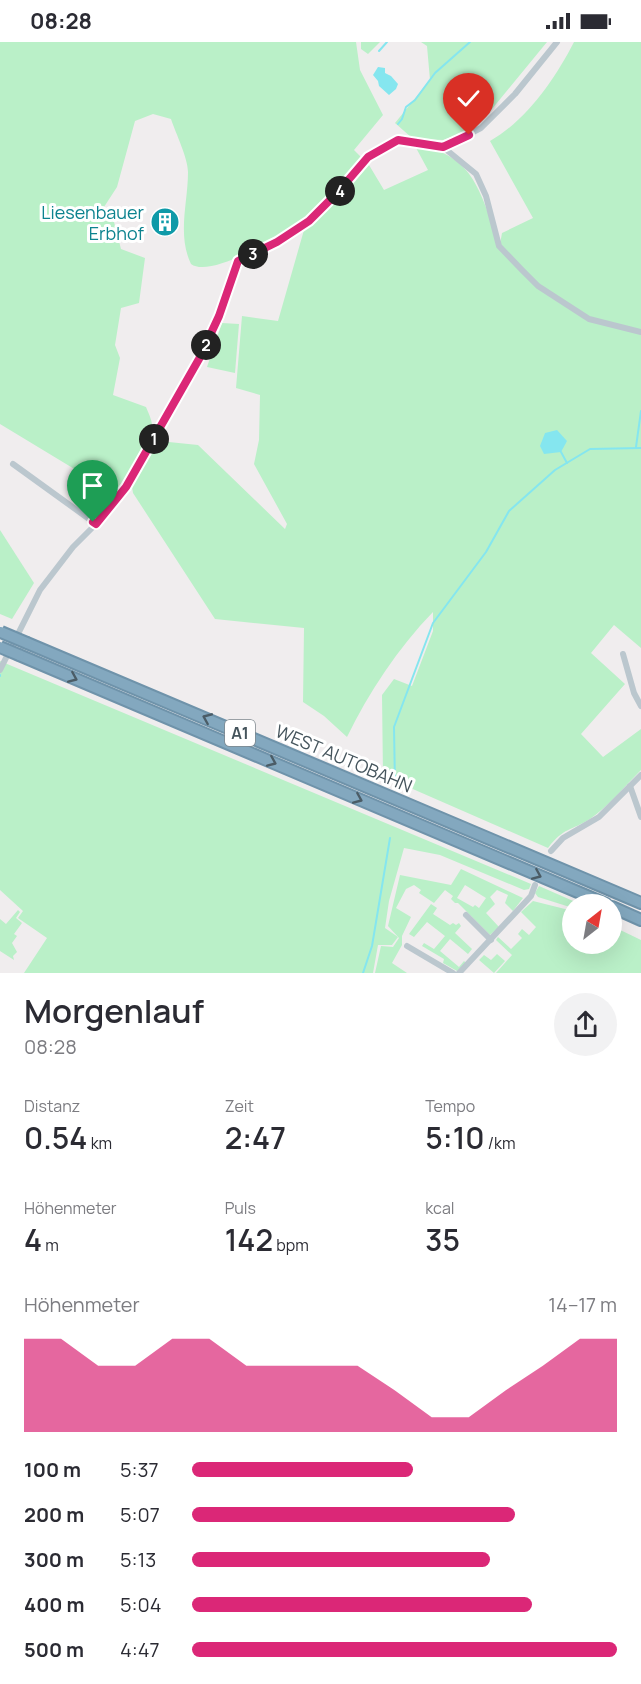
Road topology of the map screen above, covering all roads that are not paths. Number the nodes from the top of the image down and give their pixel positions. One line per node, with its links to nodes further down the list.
1 (556, 42): 2 (street)
2 (443, 147): 3 (street); 5 (street)
3 (641, 332)
4 (13, 464): 5 (street)
5 (96, 524): 9 (street)
6 (1, 631): 17 (highway, WEST AUTOBAHN / A1, one-way to 6, bridge)
7 (0, 647): 16 (highway, WEST AUTOBAHN / A1, one-way to 16, bridge)
8 (623, 654): 10 (street)
9 (0, 670)
10 (641, 706)
11 (641, 775): 12 (street)
12 (630, 786): 13 (street); 14 (street)
13 (641, 817)
14 (551, 851)
15 (535, 885): 21 (street)
16 (582, 894)
17 (641, 903)
18 (622, 911): 20 (highway)
19 (466, 915): 21 (street)
20 (641, 920)
21 (491, 940): 24 (street)
22 (407, 946): 23 (street)
23 (453, 973)
24 (459, 973)

